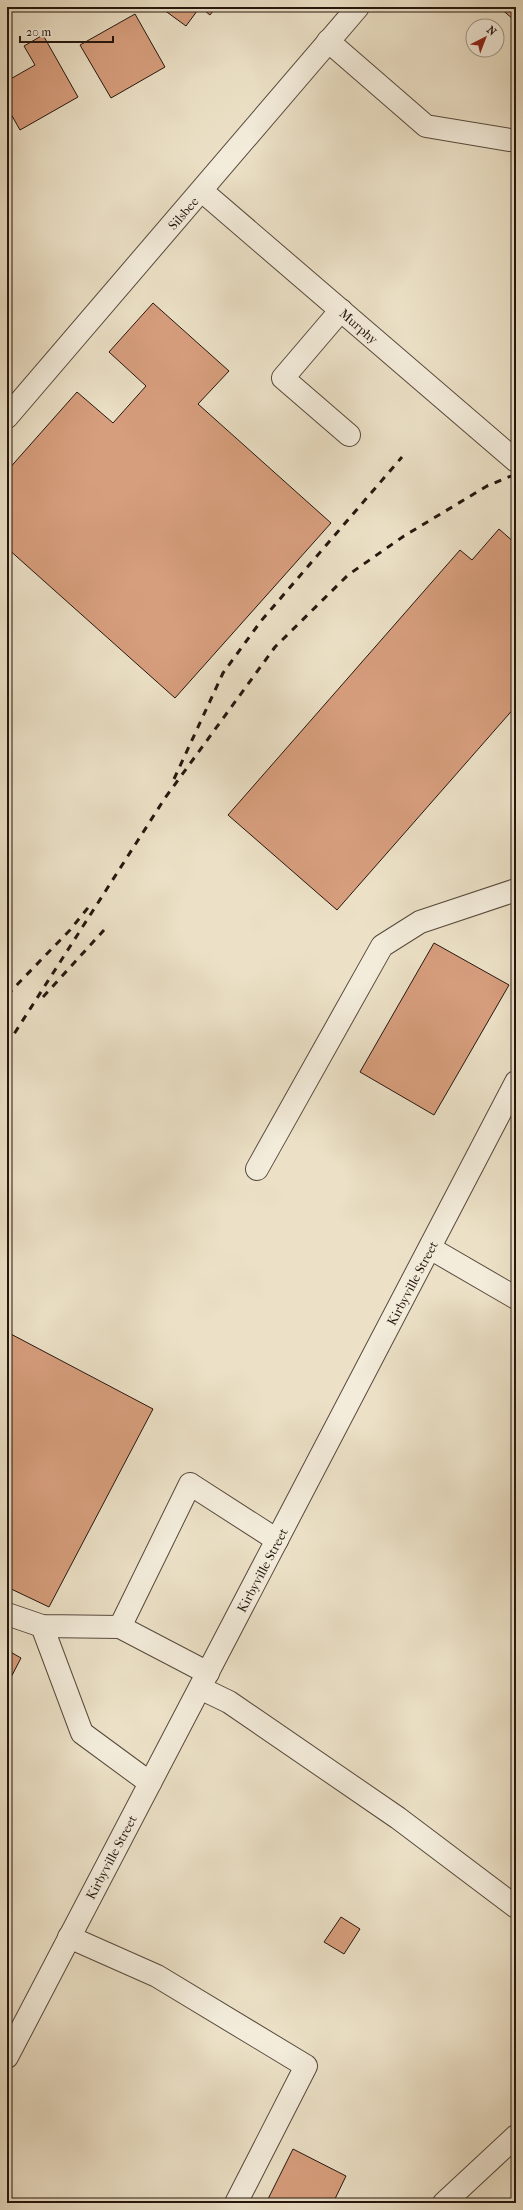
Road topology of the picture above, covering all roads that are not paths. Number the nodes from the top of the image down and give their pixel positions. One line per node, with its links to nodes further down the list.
1 (358, 7): 2 (street, Silsbee)
2 (328, 41): 3 (street); 4 (street, Silsbee)
3 (516, 140)
4 (202, 191): 5 (street, Murphy); 6 (street, Silsbee)
5 (341, 310): 7 (street); 8 (street, Murphy)
6 (7, 417)
7 (349, 435)
8 (516, 461)
9 (516, 890): 11 (street)
10 (516, 1082): 12 (street, Kirbyville Street)
11 (257, 1169)
12 (430, 1248): 13 (street); 14 (street, Kirbyville Street)
13 (516, 1298)
14 (277, 1540): 17 (street); 18 (street, Kirbyville Street)
15 (7, 1614): 16 (street)
16 (42, 1626): 17 (street); 19 (street)
17 (120, 1627): 18 (street)
18 (204, 1681): 19 (street, Kirbyville Street); 20 (street)
19 (150, 1783): 21 (street, Kirbyville Street)
20 (516, 1907)
21 (69, 1937): 22 (street, Kirbyville Street); 24 (street)
22 (7, 2057)
23 (516, 2136): 25 (street)
24 (236, 2203)
25 (444, 2203)

